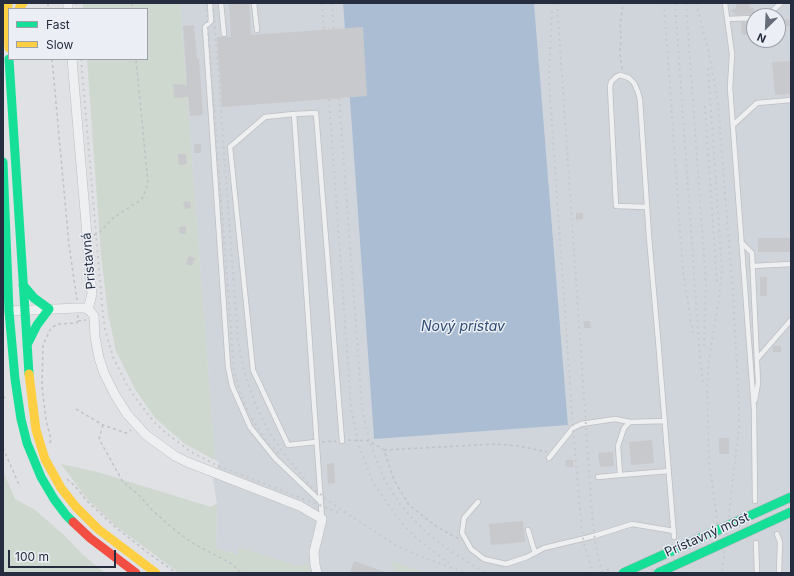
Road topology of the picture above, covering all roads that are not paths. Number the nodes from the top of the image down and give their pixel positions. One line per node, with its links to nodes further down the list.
1 (210, 3): 38 (lane)
2 (221, 3): 8 (lane)
3 (254, 3): 7 (lane)
4 (725, 3): 6 (lane)
5 (746, 18): 6 (lane)
6 (727, 19): 13 (lane)
7 (256, 30)
8 (224, 34)
9 (10, 60): 19 (main road)
10 (72, 60): 21 (street, Prístavná)
11 (791, 100): 13 (lane)
12 (294, 114): 30 (lane); 31 (lane); 31 (lane)
13 (733, 125): 16 (lane)
14 (3, 162): 23 (main road)
15 (646, 207): 15 (lane); 28 (lane)
16 (741, 242): 18 (lane); 27 (lane)
17 (791, 264): 18 (lane)
18 (752, 266): 26 (lane)
19 (23, 285): 20 (main road); 22 (main road)
20 (49, 309): 21 (street); 22 (street); 25 (main road)
21 (88, 309): 41 (street, Prístavná)
22 (24, 310): 23 (street); 25 (main road)
23 (9, 311): 48 (main road)
24 (791, 320): 26 (lane)
25 (27, 346): 49 (main road)
26 (756, 359): 27 (lane)
27 (754, 409): 37 (lane)
28 (665, 420): 29 (lane); 33 (lane)
29 (630, 422): 32 (lane); 34 (lane)
30 (342, 441)
31 (316, 442): 38 (lane)
32 (549, 458)
33 (669, 471): 34 (lane); 43 (lane)
34 (620, 475): 35 (lane)
35 (598, 477)
36 (791, 497): 51 (main road, Prístavný most, bridge)
37 (756, 499)
38 (320, 501): 41 (lane)
39 (478, 502): 47 (lane)
40 (791, 512): 52 (main road, Prístavný most, bridge)
41 (322, 519): 50 (street)
42 (528, 530): 47 (lane)
43 (674, 531): 45 (lane); 47 (lane)
44 (777, 534): 54 (lane)
45 (674, 536)
46 (756, 543): 53 (lane)
47 (535, 553)
48 (136, 573)
49 (156, 573)
50 (317, 573)
51 (623, 573)
52 (658, 573)
53 (757, 573)
54 (779, 573)

